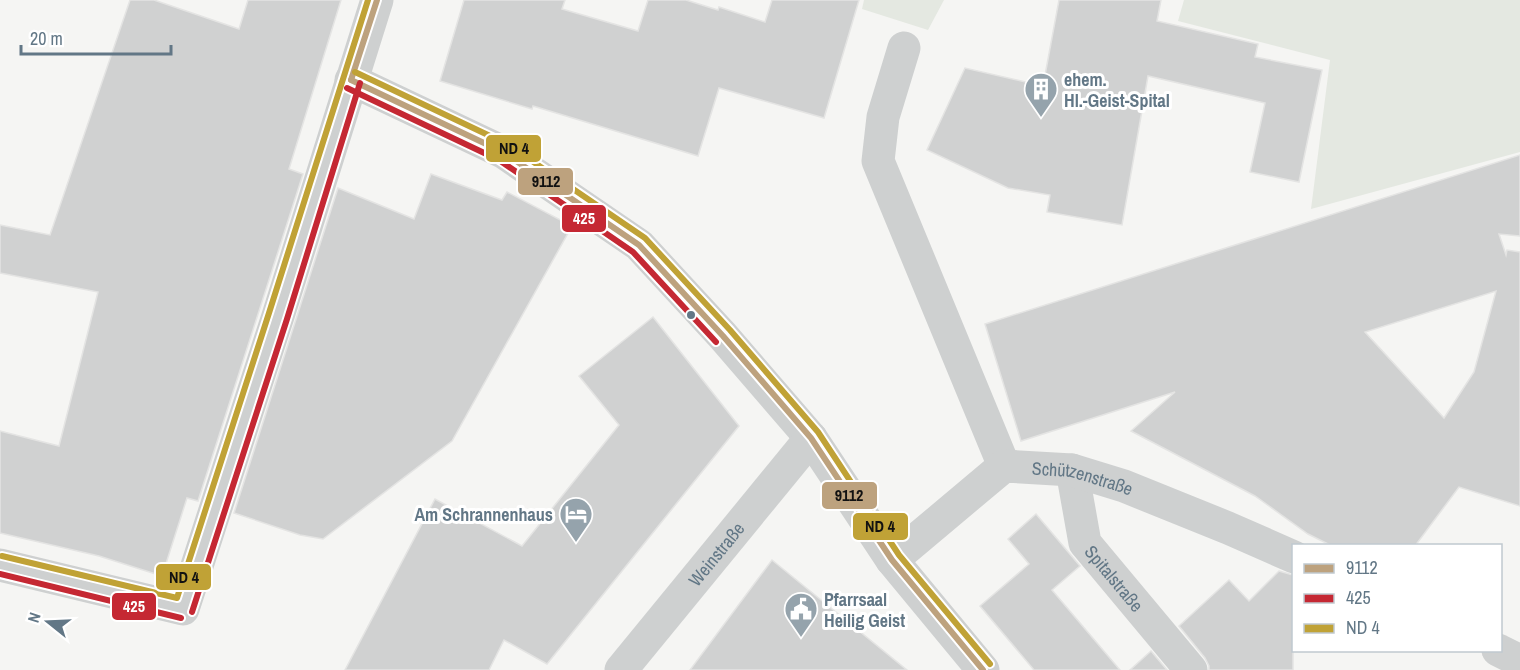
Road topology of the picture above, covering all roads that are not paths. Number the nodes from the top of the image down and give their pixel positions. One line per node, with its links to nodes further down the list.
1 (377, 0): 3 (street)
2 (904, 48): 5 (street)
3 (351, 80): 4 (street); 9 (street)
4 (811, 438): 8 (street); 12 (street, Weinstraße)
5 (1004, 466): 6 (street, Schützenstraße); 8 (street)
6 (1072, 470): 7 (street, Schützenstraße); 14 (street, Spitalstraße)
7 (1292, 557)
8 (892, 560): 13 (street)
9 (0, 565)
10 (1500, 652): 11 (street)
11 (1520, 661)
12 (621, 670)
13 (982, 670)
14 (1191, 670)

